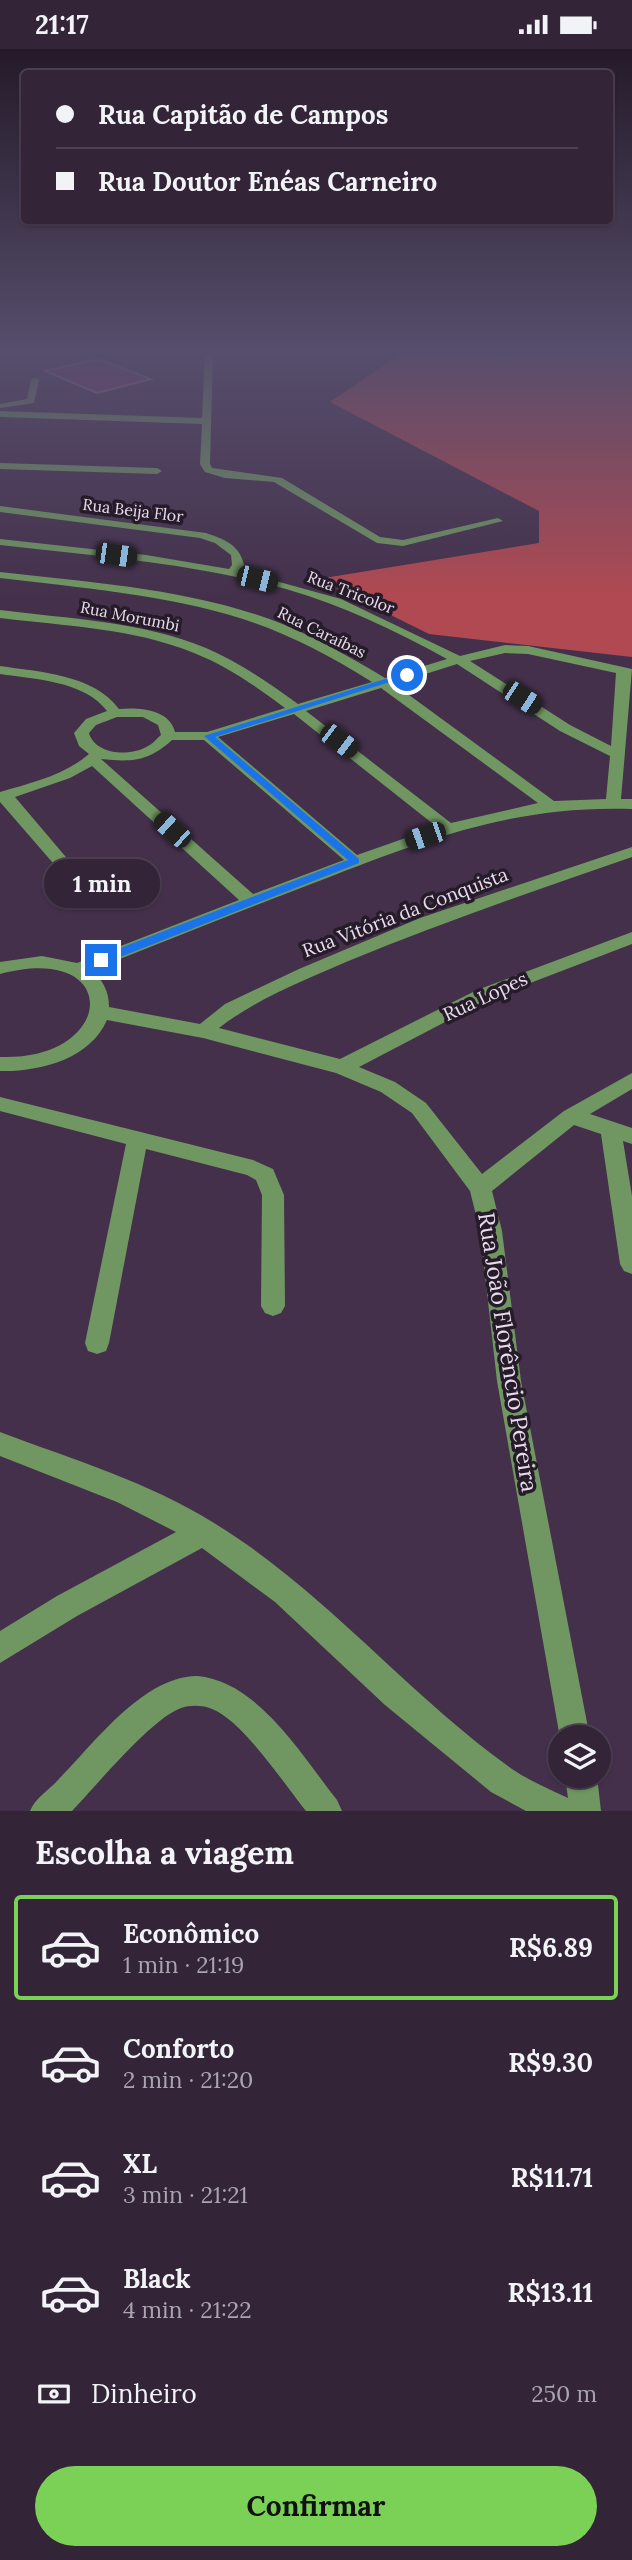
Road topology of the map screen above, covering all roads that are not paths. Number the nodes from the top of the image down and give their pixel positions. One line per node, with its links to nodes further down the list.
1 (207, 434): 5 (street)
2 (0, 466): 3 (street)
3 (157, 471)
4 (0, 509): 7 (street, Rua Beija Flor)
5 (498, 521)
6 (0, 542): 7 (street, Rua Tricolor)
7 (232, 572): 10 (street, Rua Tricolor)
8 (0, 575): 13 (street, Rua Caraíbas)
9 (0, 614): 15 (street, Rua Morumbi)
10 (458, 660): 12 (street); 13 (street); 19 (street, Rua Tricolor)
11 (0, 670): 16 (street)
12 (627, 673): 14 (street)
13 (382, 683): 15 (street); 24 (street, Rua Caraíbas)
14 (627, 701): 19 (street)
15 (295, 709): 18 (street); 25 (street, Rua Morumbi)
16 (115, 713): 17 (street); 20 (street)
17 (168, 736): 18 (street); 20 (street)
18 (208, 736): 27 (street)
19 (623, 745): 22 (street)
20 (95, 757): 21 (street); 29 (street)
21 (3, 796): 28 (street)
22 (613, 802): 23 (street); 24 (street)
23 (632, 804)
24 (550, 805): 25 (street)
25 (448, 828): 27 (street)
26 (632, 852): 34 (street, Rua Vitória da Conquista)
27 (355, 861): 29 (street)
28 (85, 889)
29 (251, 901): 32 (street)
30 (632, 938): 35 (street, Rua Lopes)
31 (0, 968): 32 (street)
32 (76, 970): 33 (street)
33 (100, 1012): 34 (street, Rua João Florêncio Pereira); 36 (street)
34 (204, 1031): 35 (street, Rua João Florêncio Pereira)
35 (342, 1067): 43 (street, Rua João Florêncio Pereira)
36 (1, 1070)
37 (632, 1080): 39 (street)
38 (0, 1104): 42 (street)
39 (571, 1115): 40 (street); 43 (street)
40 (610, 1127): 41 (street); 44 (street)
41 (632, 1136)
42 (137, 1140): 45 (street); 46 (street)
43 (480, 1188): 50 (street, Rua João Florêncio Pereira)
44 (632, 1264)
45 (273, 1306)
46 (97, 1343)
47 (0, 1444): 48 (street)
48 (204, 1532): 49 (street); 54 (street)
49 (0, 1649)
50 (573, 1725)
51 (582, 1788): 55 (street)
52 (46, 1811): 53 (street)
53 (326, 1811)
54 (559, 1811)
55 (585, 1811)

